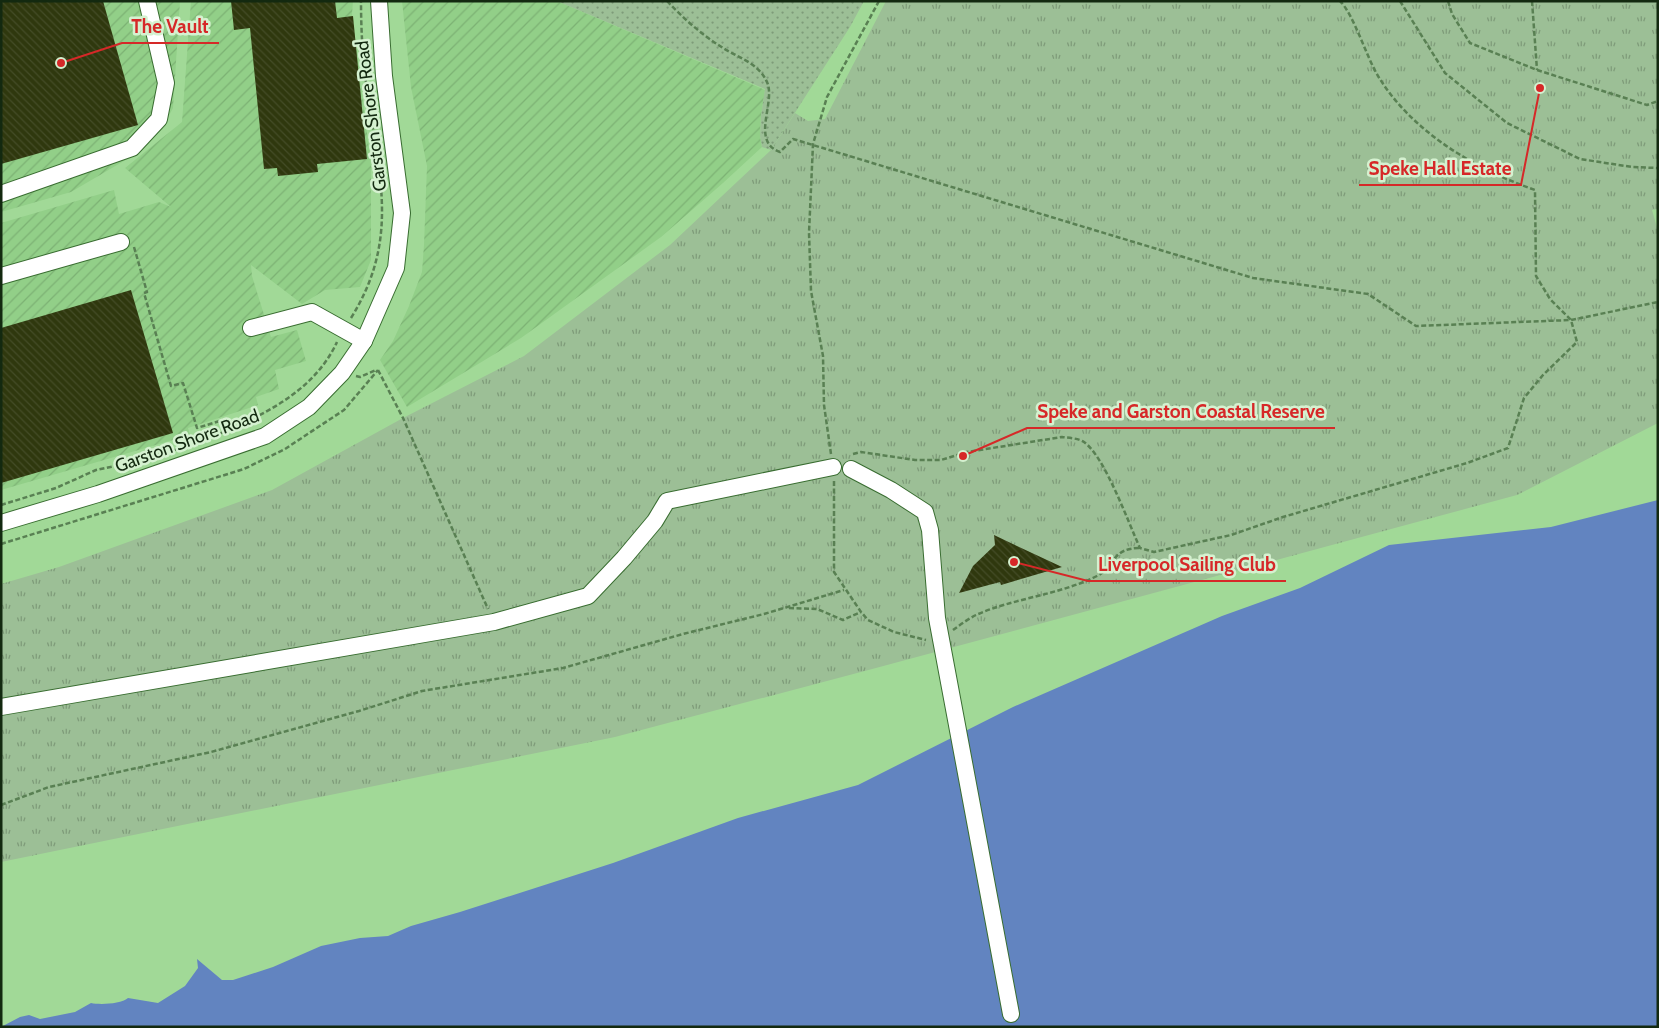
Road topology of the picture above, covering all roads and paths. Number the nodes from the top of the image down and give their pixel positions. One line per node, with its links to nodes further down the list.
1 (147, 1): 13 (street)
2 (380, 1): 19 (street, Garston Shore Road)
3 (667, 1): 11 (path)
4 (879, 1): 11 (path)
5 (1340, 1): 17 (path)
6 (1400, 1): 12 (path)
7 (1448, 1): 9 (path)
8 (1532, 1): 9 (path)
9 (1537, 70): 10 (path)
10 (1658, 101)
11 (813, 144): 17 (path); 22 (path)
12 (1658, 168)
13 (1, 194)
14 (126, 240): 15 (street); 21 (path)
15 (1, 276)
16 (1658, 302): 17 (path)
17 (1571, 320): 25 (path)
18 (251, 328): 19 (street)
19 (364, 341): 24 (street, Garston Shore Road)
20 (378, 370): 29 (path)
21 (226, 430)
22 (833, 467): 25 (path); 26 (path); 29 (street)
23 (851, 469): 30 (street)
24 (1, 523)
25 (1140, 548): 30 (path)
26 (844, 590): 27 (path); 28 (path)
27 (784, 608): 28 (path); 32 (path)
28 (861, 612): 30 (path)
29 (494, 622): 31 (street)
30 (942, 637): 33 (street)
31 (1, 707)
32 (1, 805)
33 (1011, 1014)

